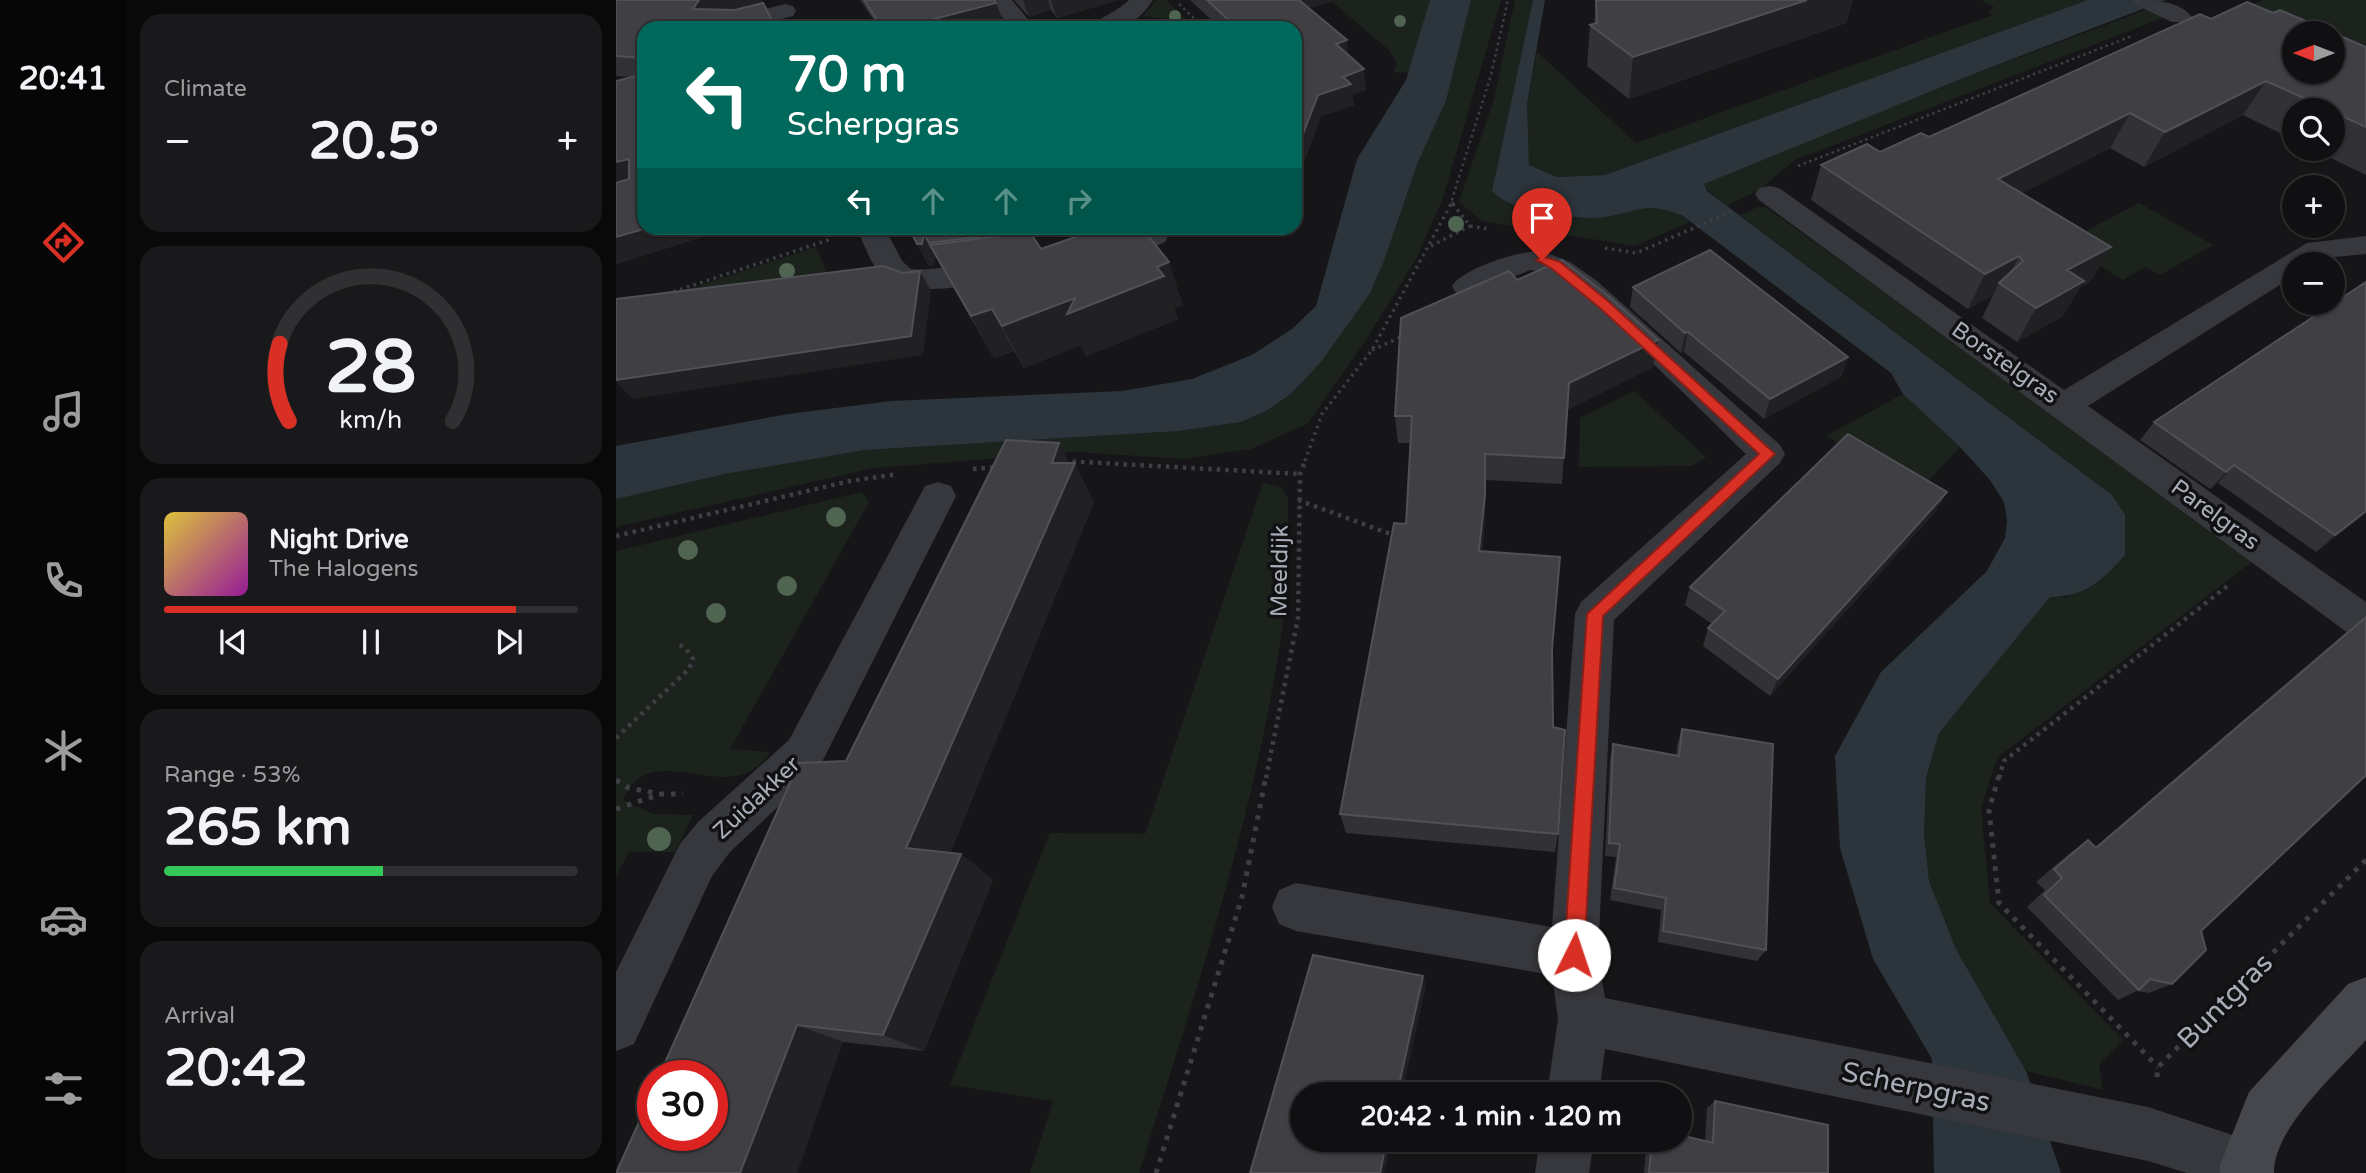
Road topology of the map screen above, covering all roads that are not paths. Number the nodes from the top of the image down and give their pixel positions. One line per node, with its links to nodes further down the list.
1 (1000, 0): 7 (street)
2 (1142, 0): 8 (street)
3 (2144, 0): 5 (street)
4 (792, 13): 6 (street)
5 (2180, 17)
6 (754, 21)
7 (1017, 21)
8 (1116, 21)
9 (1760, 199): 16 (street, Borstelgras)
10 (875, 235): 14 (street)
11 (1144, 235): 13 (street)
12 (2365, 246): 16 (street, Borstelgras)
13 (1076, 260)
14 (1024, 267)
15 (1467, 286): 20 (street)
16 (2063, 406): 18 (street, Parelgras)
17 (938, 496): 23 (street, Zuidakker)
18 (2366, 624)
19 (1296, 907): 20 (street)
20 (1574, 955): 22 (street)
21 (2366, 1002): 26 (street)
22 (1583, 1019): 24 (street); 26 (street, Scherpgras)
23 (616, 1026)
24 (1575, 1082)
25 (1565, 1152): 27 (street)
26 (2247, 1169)
27 (1562, 1173)

